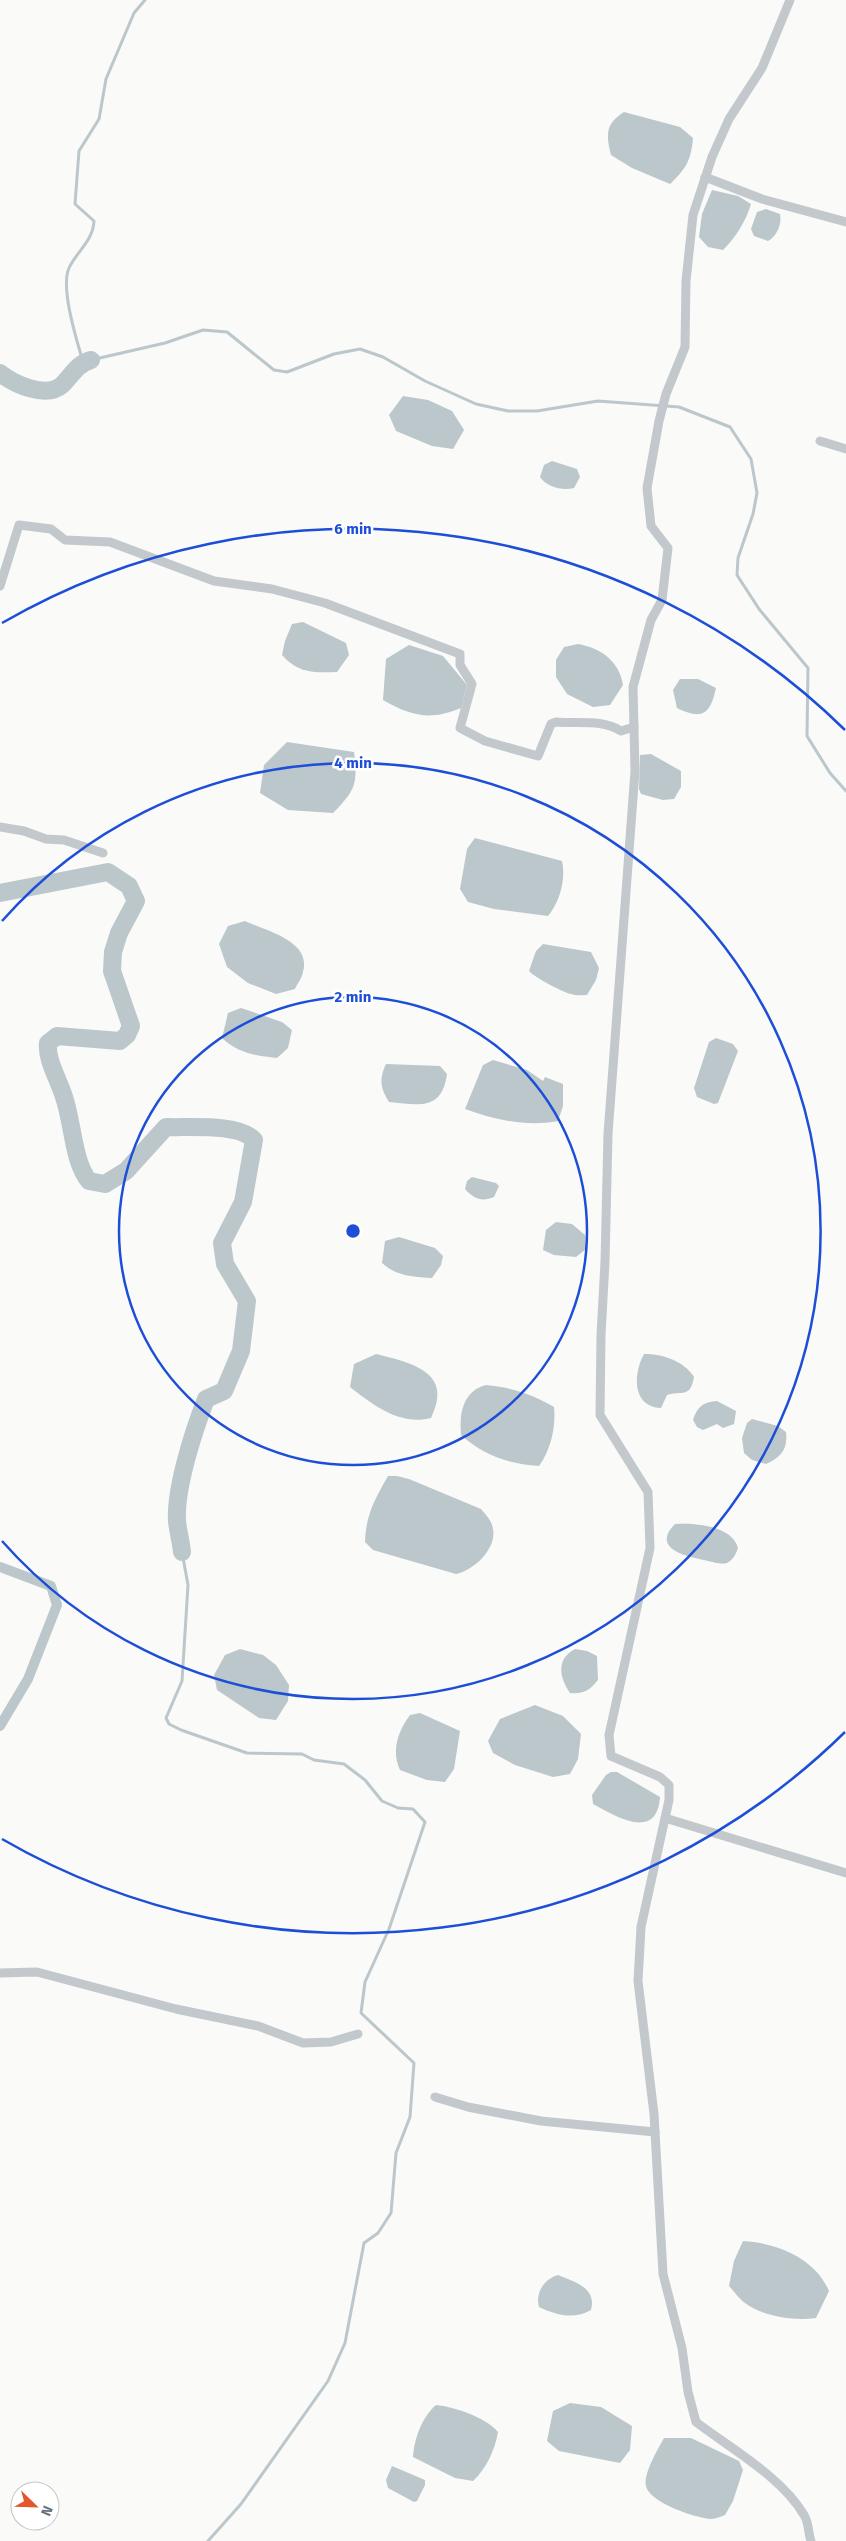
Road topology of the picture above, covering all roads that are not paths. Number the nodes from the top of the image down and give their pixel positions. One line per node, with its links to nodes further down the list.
1 (790, 0): 2 (street)
2 (705, 177): 3 (street); 7 (street)
3 (846, 222)
4 (820, 441): 5 (street)
5 (846, 449)
6 (0, 586): 7 (street)
7 (634, 727): 10 (street)
8 (0, 827): 9 (street)
9 (103, 853)
10 (665, 1818): 11 (street); 15 (street)
11 (846, 1873)
12 (0, 1973): 13 (street)
13 (358, 2034)
14 (435, 2097): 15 (street)
15 (655, 2132): 16 (street)
16 (811, 2541)

